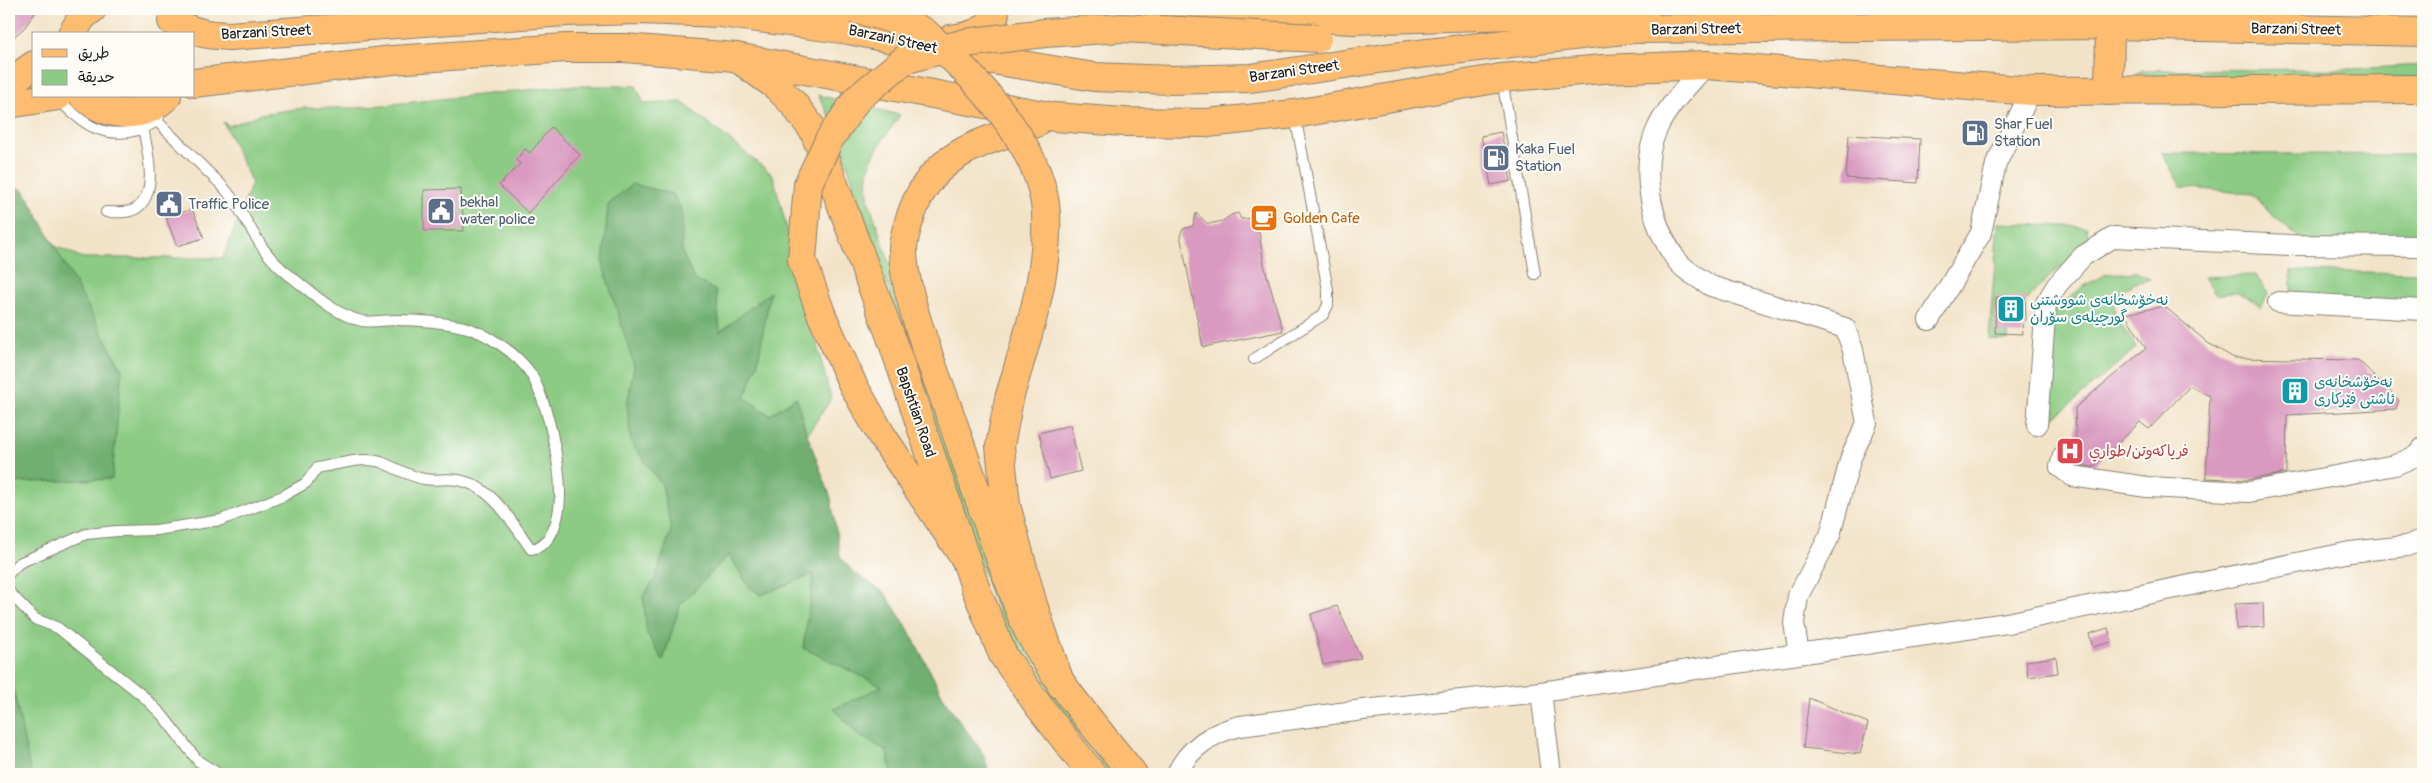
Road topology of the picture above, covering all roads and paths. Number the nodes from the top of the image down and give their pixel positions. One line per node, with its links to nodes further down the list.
1 (385, 9): 9 (main road)
2 (852, 9): 44 (main road, bridge)
3 (1153, 9): 7 (main road)
4 (998, 14): 11 (main road)
5 (170, 21): 9 (main road, Barzani Street)
6 (2110, 25): 7 (main road, Barzani Street); 10 (main road, Barzani Street); 20 (main road)
7 (1721, 28): 8 (main road, Barzani Street)
8 (1632, 29): 11 (main road, Barzani Street); 40 (main road, bridge)
9 (293, 31): 11 (main road, Barzani Street)
10 (2422, 32): 18 (path)
11 (897, 40)
12 (736, 57): 17 (main road); 27 (main road); 40 (main road, Bapshtian Road)
13 (1706, 65): 15 (main road); 19 (main road); 43 (street)
14 (32, 66): 16 (main road)
15 (1502, 78): 26 (main road); 31 (lane)
16 (9, 83)
17 (195, 83)
18 (2422, 89): 20 (main road)
19 (2032, 91): 20 (main road); 34 (street)
20 (2109, 91)
21 (45, 98): 24 (main road)
22 (59, 98): 28 (lane)
23 (87, 98): 25 (main road)
24 (9, 104)
25 (163, 105): 28 (lane); 41 (lane)
26 (1295, 114): 27 (main road); 35 (lane)
27 (1054, 117): 44 (main road, Bapshtian Road)
28 (142, 128): 29 (lane)
29 (106, 212)
30 (2423, 246): 36 (street)
31 (1535, 274)
32 (2278, 302): 33 (street)
33 (2423, 310)
34 (1929, 320)
35 (1254, 359)
36 (2037, 425)
37 (2423, 448): 38 (street)
38 (2062, 456)
39 (2423, 539): 43 (street)
40 (966, 560): 47 (main road, Bapshtian Road)
41 (9, 573)
42 (9, 592): 46 (lane)
43 (1799, 654): 45 (street)
44 (1061, 685): 48 (main road, Bapshtian Road)
45 (1541, 692): 49 (street); 50 (street)
46 (219, 774)
47 (1092, 774)
48 (1132, 774)
49 (1177, 774)
50 (1551, 774)

